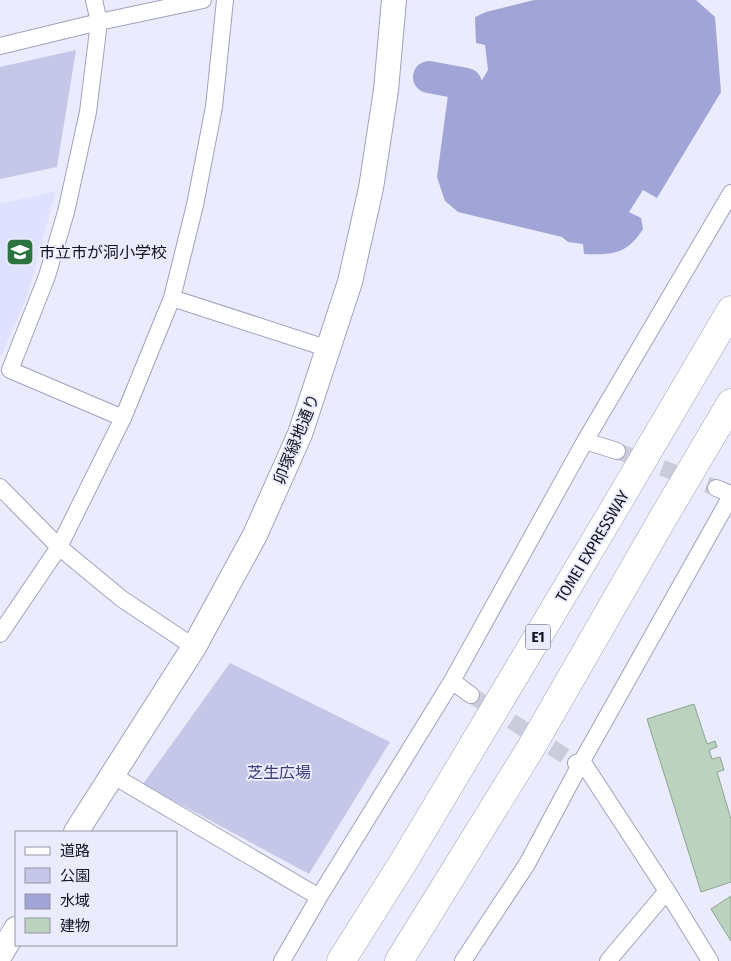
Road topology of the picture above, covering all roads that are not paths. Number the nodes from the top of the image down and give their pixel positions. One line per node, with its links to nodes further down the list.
1 (94, 0): 5 (street)
2 (203, 0): 5 (street)
3 (225, 0): 8 (street)
4 (394, 0): 10 (street, 卯塚緑地通り)
5 (99, 22): 6 (street); 12 (street)
6 (0, 46)
7 (731, 192): 13 (street)
8 (172, 298): 10 (street); 12 (street)
9 (731, 310): 31 (highway, TOMEI EXPRESSWAY / E1)
10 (329, 349): 20 (street, 卯塚緑地通り)
11 (731, 403): 32 (highway)
12 (123, 418): 18 (street)
13 (585, 441): 14 (street); 21 (street)
14 (617, 452)
15 (0, 487): 18 (street)
16 (716, 488): 17 (street)
17 (731, 495): 23 (street)
18 (59, 546): 19 (street); 20 (street)
19 (2, 627)
20 (194, 646): 24 (street, 卯塚緑地通り)
21 (452, 682): 22 (street); 27 (street)
22 (471, 695)
23 (579, 762): 26 (street); 33 (street)
24 (112, 775): 25 (street, 卯塚緑地通り); 27 (street)
25 (77, 831)
26 (668, 891): 34 (street); 35 (street)
27 (319, 897): 30 (street)
28 (15, 931): 29 (street)
29 (0, 955)
30 (282, 961)
31 (341, 961)
32 (400, 961)
33 (463, 961)
34 (608, 961)
35 (710, 961)

